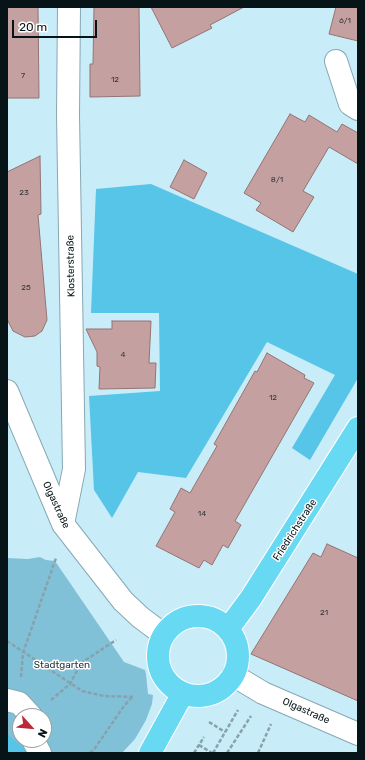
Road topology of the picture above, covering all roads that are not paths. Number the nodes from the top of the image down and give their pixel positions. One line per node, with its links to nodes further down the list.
1 (69, 7): 6 (street, Klosterstraße)
2 (336, 62): 3 (street)
3 (358, 109)
4 (7, 391): 6 (street, Olgastraße)
5 (358, 428): 7 (main road, Friedrichstraße)
6 (63, 524): 8 (street, Olgastraße)
7 (228, 629): 8 (main road); 9 (main road)
8 (164, 635): 10 (main road)
9 (233, 676): 10 (main road); 11 (street, Olgastraße)
10 (183, 693): 12 (main road)
11 (358, 734)
12 (150, 753)

